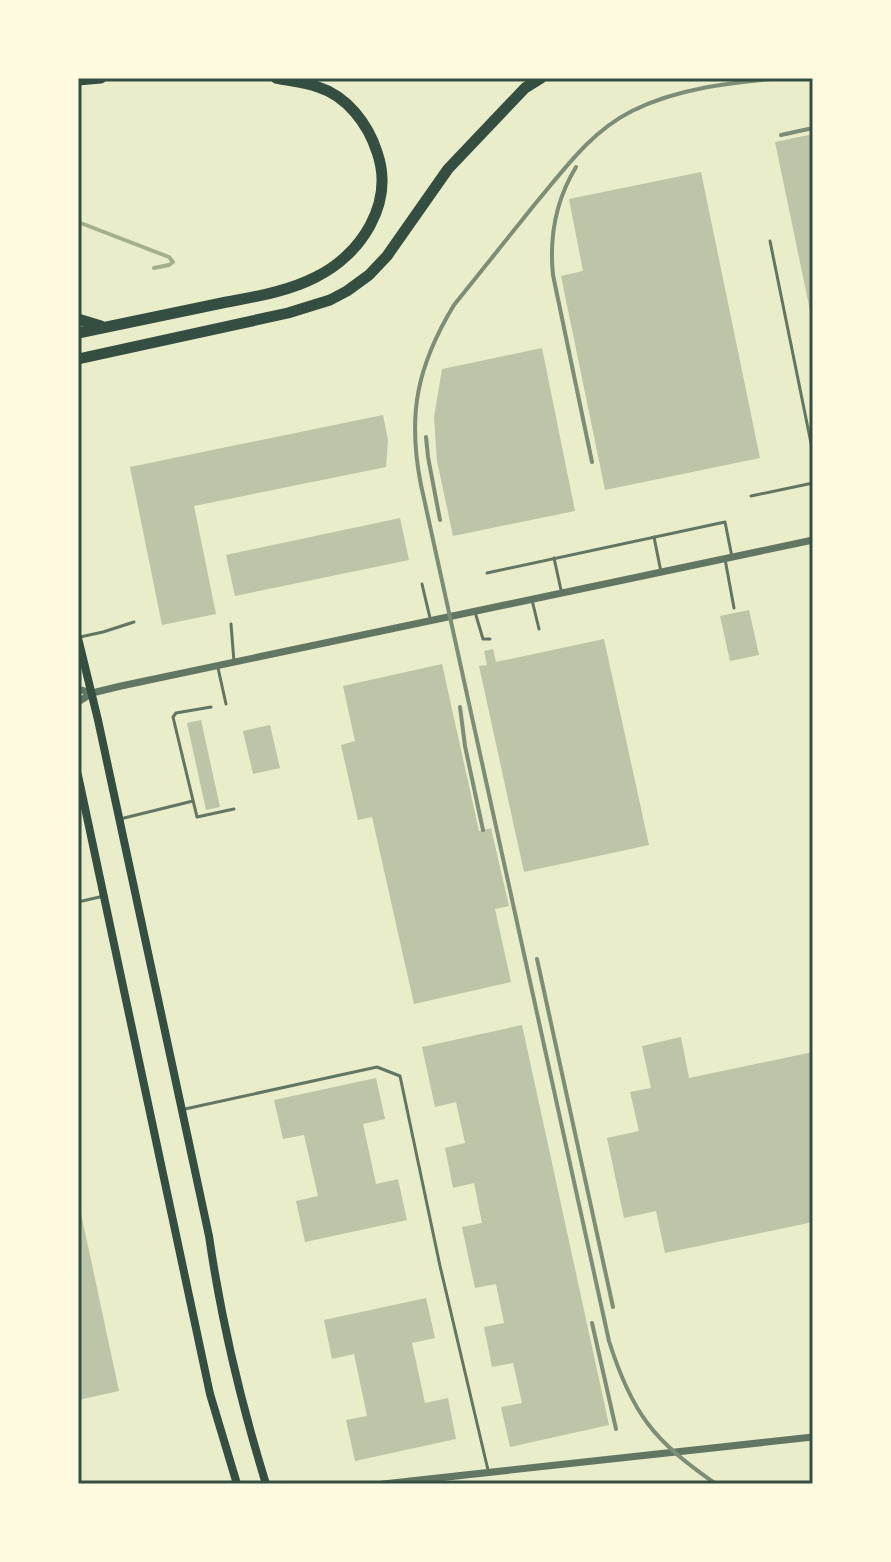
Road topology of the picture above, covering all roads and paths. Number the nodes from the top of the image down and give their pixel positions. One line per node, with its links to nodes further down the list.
1 (101, 78): 4 (highway)
2 (276, 78): 7 (highway)
3 (541, 78): 9 (highway)
4 (78, 80)
5 (770, 241): 10 (lane)
6 (78, 319): 7 (highway)
7 (106, 327): 8 (highway)
8 (78, 333)
9 (78, 359)
10 (813, 453)
11 (813, 483): 12 (lane)
12 (751, 496)
13 (654, 537): 15 (lane); 16 (lane); 17 (lane)
14 (813, 540): 16 (street)
15 (554, 558): 18 (lane); 20 (lane)
16 (728, 558): 17 (street); 22 (lane)
17 (661, 572): 20 (street)
18 (487, 573)
19 (422, 584): 24 (lane)
20 (562, 593): 21 (street)
21 (532, 600): 23 (street); 27 (lane)
22 (734, 608)
23 (475, 612): 24 (street); 29 (lane)
24 (431, 621): 30 (street)
25 (134, 622): 28 (lane)
26 (231, 624): 30 (lane)
27 (539, 629)
28 (78, 638): 33 (main road)
29 (490, 639)
30 (234, 662): 31 (street)
31 (217, 666): 33 (street); 35 (lane)
32 (78, 689): 33 (street)
33 (92, 693): 34 (street); 40 (main road)
34 (78, 702)
35 (226, 704)
36 (211, 707): 38 (lane)
37 (78, 775): 41 (main road)
38 (193, 801): 39 (lane); 40 (lane)
39 (234, 809)
40 (120, 819): 43 (main road)
41 (104, 896): 42 (lane); 46 (main road)
42 (78, 902)
43 (181, 1110): 45 (lane); 47 (main road)
44 (813, 1437): 45 (street)
45 (489, 1472): 48 (street)
46 (237, 1484)
47 (266, 1484)
48 (383, 1484)

